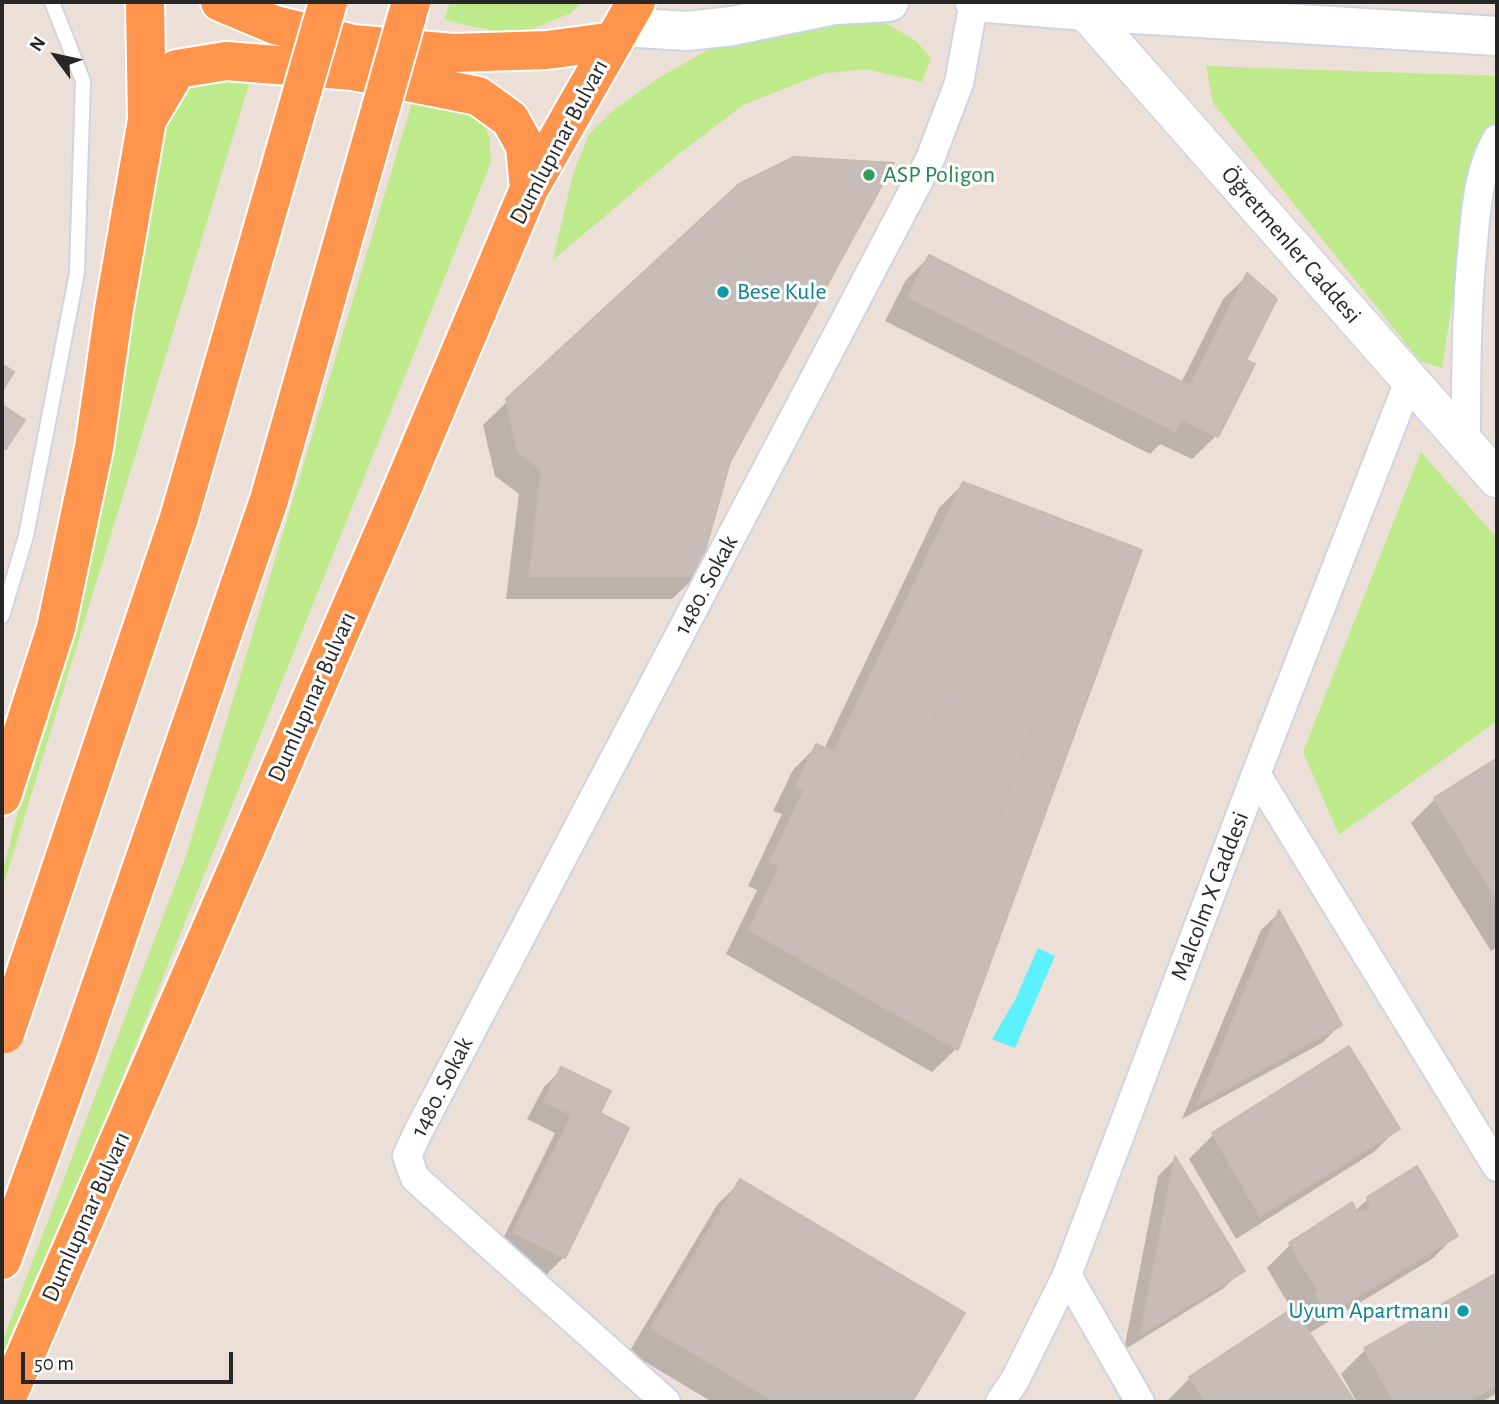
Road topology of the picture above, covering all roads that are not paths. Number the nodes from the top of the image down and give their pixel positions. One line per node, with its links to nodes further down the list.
1 (52, 2): 17 (lane)
2 (145, 2): 11 (highway)
3 (220, 2): 9 (highway)
4 (328, 2): 20 (highway, bridge)
5 (411, 2): 22 (highway, bridge)
6 (889, 2): 9 (main road)
7 (975, 2): 8 (main road); 25 (street, 1480. Sokak)
8 (1085, 11): 10 (main road); 14 (street, Öğretmenler Caddesi)
9 (624, 23): 13 (highway, Dumlupınar Bulvarı)
10 (1497, 36)
11 (147, 120): 13 (highway); 19 (highway)
12 (1497, 139): 15 (street)
13 (528, 189): 24 (highway, Dumlupınar Bulvarı)
14 (1409, 381): 15 (street, Öğretmenler Caddesi); 18 (street, Malcolm X Caddesi)
15 (1466, 442): 16 (street, Öğretmenler Caddesi)
16 (1497, 479)
17 (2, 616)
18 (1256, 774): 21 (street); 23 (street, Malcolm X Caddesi)
19 (2, 796)
20 (3, 1038)
21 (1497, 1167)
22 (2, 1260)
23 (1067, 1275): 26 (street, Malcolm X Caddesi); 27 (street)
24 (5, 1402)
25 (666, 1402)
26 (1000, 1402)
27 (1140, 1402)

